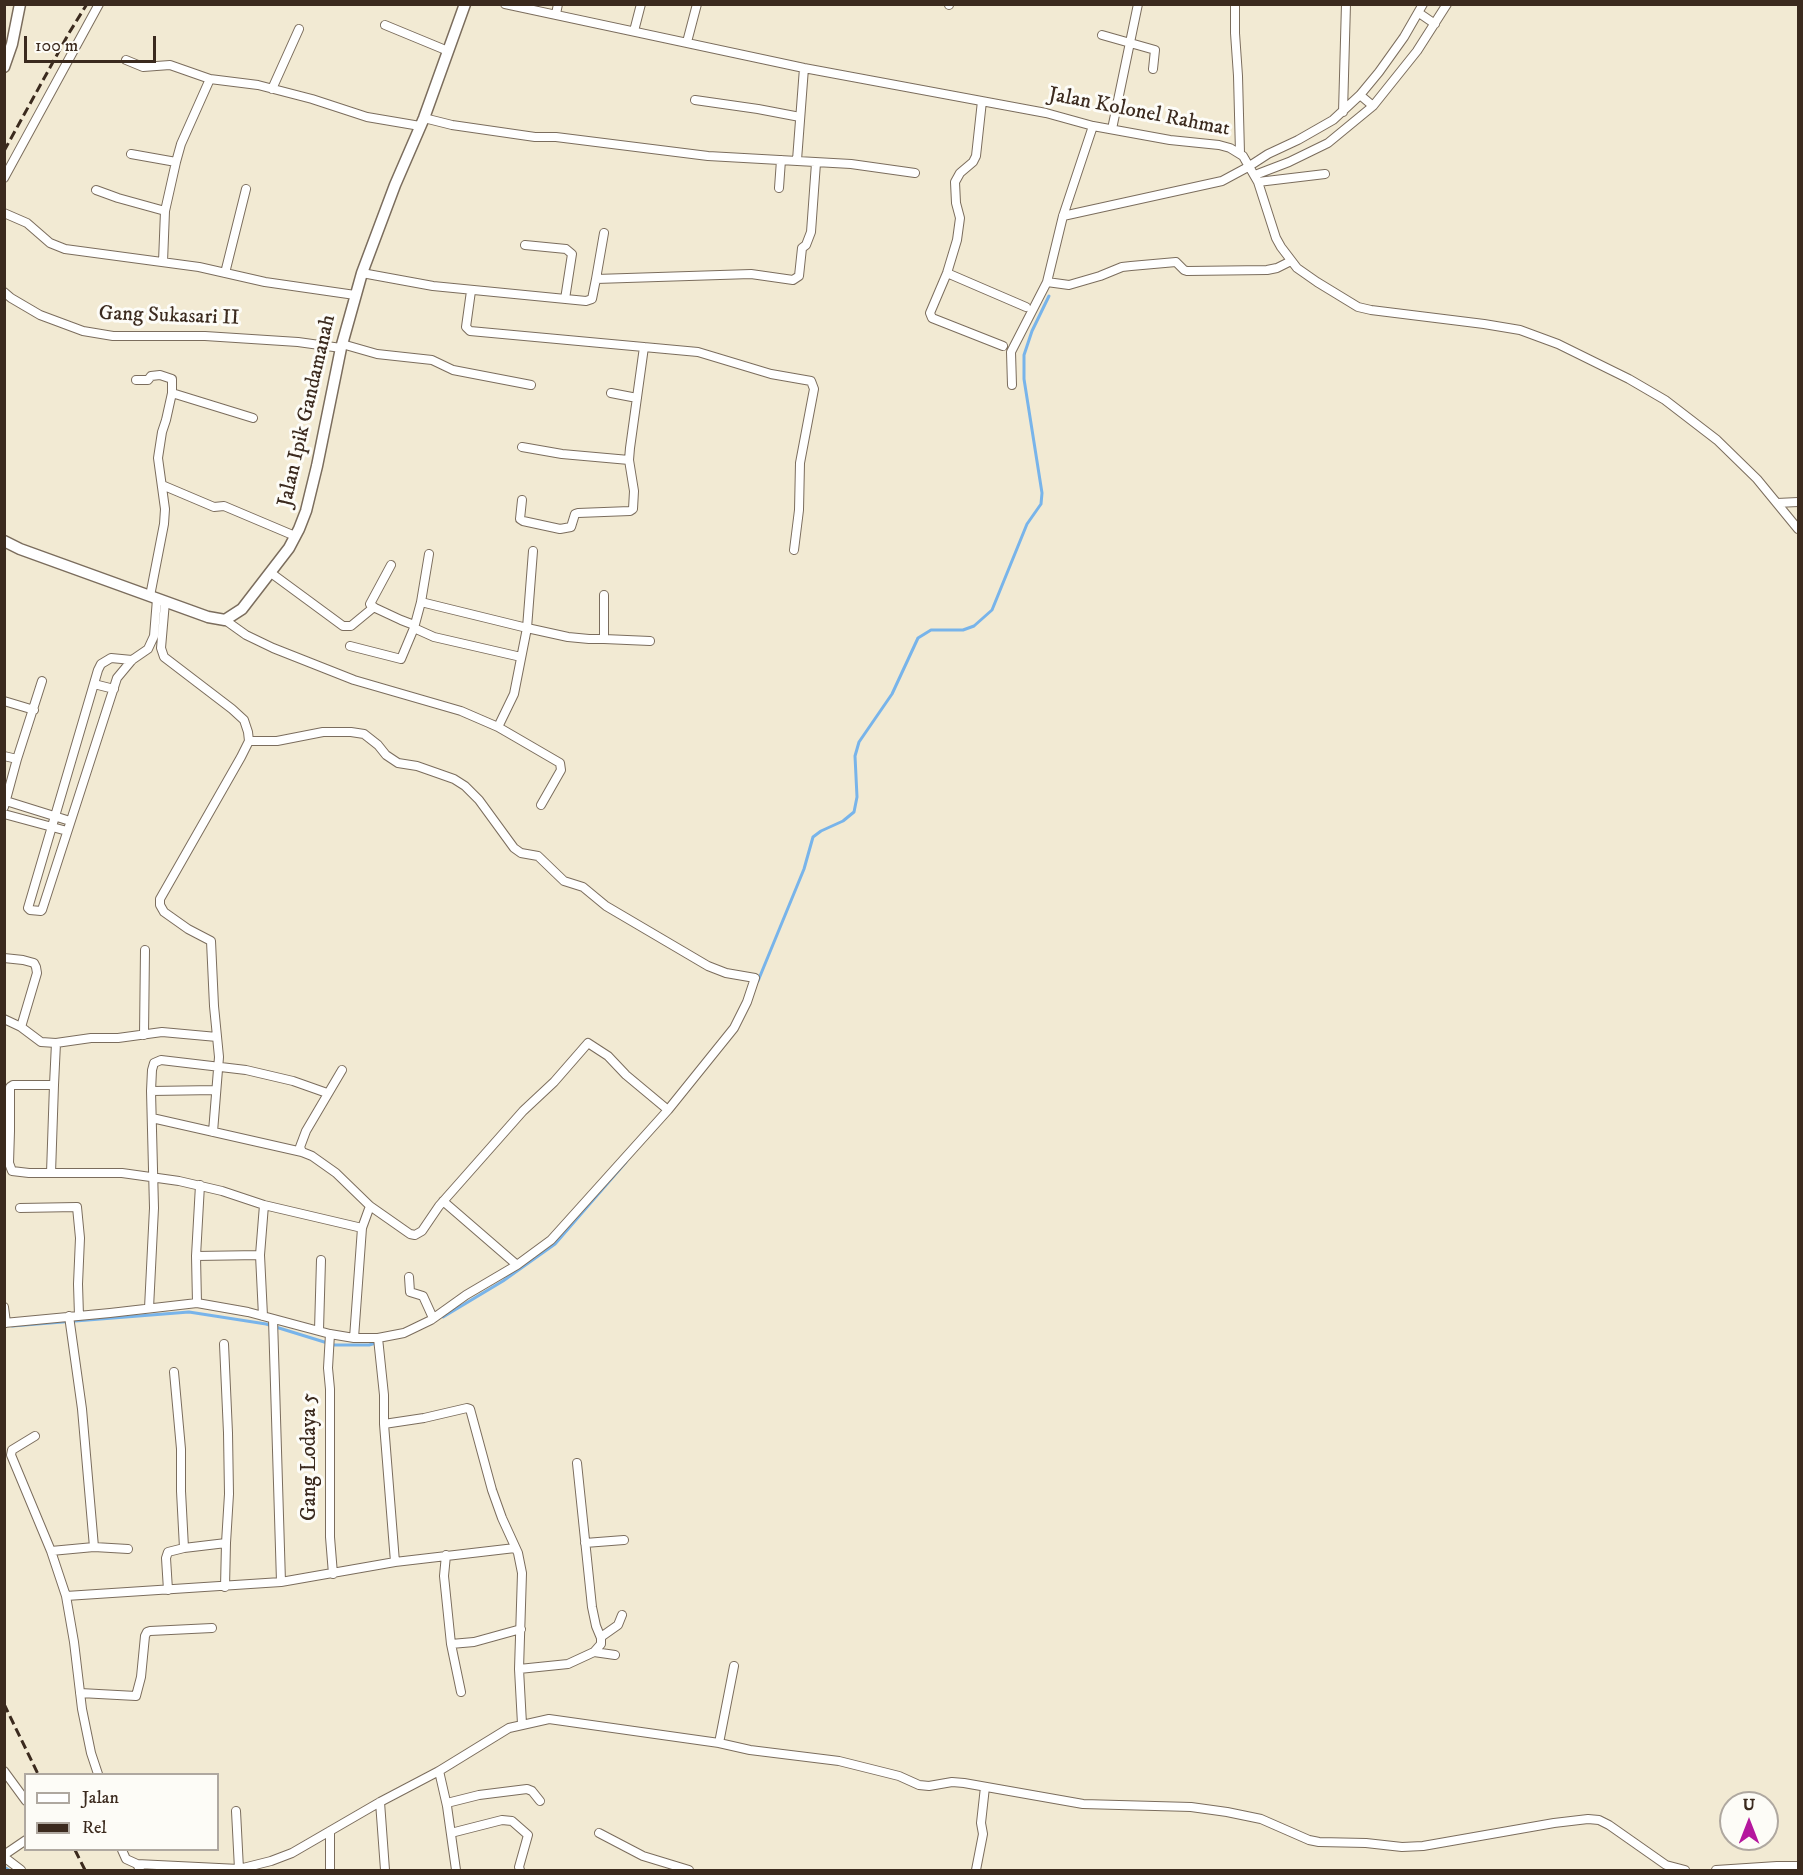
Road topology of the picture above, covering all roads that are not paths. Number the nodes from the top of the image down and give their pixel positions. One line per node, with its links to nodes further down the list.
1 (99, 4): 44 (street)
2 (465, 4): 20 (street, Jalan Ipik Gandamanah)
3 (505, 4): 12 (street, Jalan Kolonel Rahmat)
4 (558, 4): 12 (street)
5 (642, 4): 16 (street)
6 (697, 4): 18 (street)
7 (1138, 4): 19 (street)
8 (1235, 4): 35 (street)
9 (1346, 4): 30 (street)
10 (1447, 4): 13 (street)
11 (19, 5): 22 (street)
12 (556, 14): 16 (street, Jalan Kolonel Rahmat)
13 (1426, 16): 29 (street); 29 (street)
14 (385, 25): 20 (street)
15 (299, 29): 26 (street)
16 (634, 31): 18 (street, Jalan Kolonel Rahmat)
17 (1102, 35): 19 (street)
18 (687, 42): 23 (street, Jalan Kolonel Rahmat)
19 (1131, 44): 24 (street); 34 (street)
20 (448, 51): 32 (street, Jalan Ipik Gandamanah)
21 (126, 60): 25 (street)
22 (4, 67)
23 (804, 68): 28 (street, Jalan Kolonel Rahmat); 31 (street)
24 (1153, 69)
25 (210, 79): 26 (street); 39 (street)
26 (272, 89): 32 (street)
27 (695, 100): 31 (street)
28 (982, 101): 33 (street, Jalan Kolonel Rahmat); 58 (street)
29 (1367, 101): 30 (street); 45 (street)
30 (1343, 112): 41 (street)
31 (800, 117): 38 (street)
32 (422, 122): 37 (street); 57 (street, Jalan Ipik Gandamanah)
33 (1093, 126): 34 (street, Jalan Kolonel Rahmat); 51 (street)
34 (1112, 129): 35 (street, Jalan Kolonel Rahmat)
35 (1240, 153): 41 (street, Jalan Kolonel Rahmat)
36 (131, 154): 39 (street)
37 (782, 160): 38 (street); 46 (street)
38 (797, 160): 40 (street)
39 (176, 162): 49 (street)
40 (816, 163): 42 (street); 59 (street)
41 (1248, 168): 45 (street, Jalan Kolonel Rahmat); 51 (street)
42 (915, 173)
43 (1325, 174): 45 (street)
44 (4, 178)
45 (1256, 179): 55 (street, Jalan Kolonel Rahmat)
46 (779, 188)
47 (246, 189): 56 (street)
48 (96, 190): 49 (street)
49 (165, 211): 54 (street)
50 (4, 213): 54 (street)
51 (1063, 216): 60 (street)
52 (604, 233): 59 (street)
53 (525, 244): 64 (street)
54 (163, 262): 56 (street)
55 (1289, 262): 60 (street); 81 (street, Jalan Kolonel Rahmat)
56 (225, 273): 63 (street)
57 (362, 273): 61 (street); 63 (street, Jalan Ipik Gandamanah)
58 (947, 273): 65 (street); 67 (street)
59 (596, 279): 64 (street)
60 (1047, 282): 71 (street)
61 (471, 291): 64 (street); 68 (street)
62 (4, 292): 66 (street, Gang Sukasari II)
63 (355, 295): 66 (street, Jalan Ipik Gandamanah)
64 (565, 298)
65 (1026, 307)
66 (342, 346): 70 (street, Gang Sukasari II); 83 (street, Jalan Ipik Gandamanah)
67 (1003, 346)
68 (644, 347): 74 (street); 85 (street)
69 (136, 380): 72 (street)
70 (531, 385)
71 (1012, 385)
72 (172, 393): 75 (street); 78 (street)
73 (611, 393): 74 (street)
74 (637, 398): 77 (street)
75 (253, 418)
76 (522, 447): 77 (street)
77 (629, 460): 79 (street)
78 (162, 485): 83 (street); 91 (street)
79 (522, 500)
80 (1798, 502): 81 (street)
81 (1777, 503): 82 (street, Jalan Kolonel Rahmat)
82 (1798, 529)
83 (295, 536): 89 (street, Jalan Ipik Gandamanah)
84 (4, 541): 91 (street)
85 (794, 550)
86 (533, 551): 96 (street)
87 (429, 554): 92 (street)
88 (391, 565): 93 (street)
89 (271, 573): 93 (street); 94 (street, Jalan Ipik Gandamanah)
90 (604, 596): 97 (street)
91 (157, 599): 94 (street); 101 (street); 108 (street)
92 (421, 602): 95 (street); 96 (street)
93 (374, 607): 95 (street)
94 (225, 620): 107 (street)
95 (414, 626): 99 (street); 100 (street)
96 (527, 628): 97 (street); 100 (street)
97 (604, 639): 98 (street)
98 (650, 641)
99 (350, 646)
100 (521, 657): 107 (street)
101 (132, 660): 103 (street); 104 (street)
102 (42, 681): 106 (street)
103 (94, 684): 104 (street); 114 (street)
104 (114, 689): 115 (street)
105 (4, 701): 106 (street)
106 (34, 710): 110 (street)
107 (498, 727): 112 (street)
108 (249, 741): 123 (street); 131 (street)
109 (4, 756): 110 (street)
110 (17, 759): 111 (street)
111 (5, 804): 114 (street)
112 (541, 806)
113 (4, 814): 116 (street)
114 (54, 817): 115 (street); 116 (street)
115 (70, 822): 117 (street)
116 (52, 827): 117 (street); 117 (street)
117 (67, 831)
118 (145, 950): 122 (street)
119 (4, 958): 121 (street)
120 (4, 1019): 121 (street)
121 (21, 1027): 124 (street)
122 (144, 1035): 123 (street); 124 (street)
123 (217, 1036): 125 (street)
124 (56, 1043): 127 (street)
125 (218, 1067): 128 (street); 129 (street); 130 (street)
126 (342, 1070): 130 (street)
127 (54, 1085): 135 (street); 135 (street)
128 (216, 1090): 129 (street); 133 (street)
129 (152, 1091): 132 (street)
130 (327, 1093): 134 (street)
131 (668, 1110): 138 (street); 146 (street)
132 (152, 1118): 133 (street); 136 (street)
133 (213, 1132): 134 (street)
134 (302, 1152): 140 (street)
135 (51, 1173): 136 (street)
136 (153, 1177): 137 (street); 150 (street)
137 (200, 1185): 139 (street); 144 (street)
138 (443, 1201): 140 (street); 146 (street)
139 (264, 1205): 142 (street); 143 (street)
140 (370, 1206): 142 (street)
141 (20, 1208): 151 (street)
142 (362, 1228): 158 (street)
143 (260, 1255): 144 (street); 152 (street)
144 (196, 1256): 148 (street)
145 (321, 1260): 157 (street)
146 (517, 1265): 154 (street)
147 (409, 1277): 154 (street)
148 (197, 1303): 150 (street); 152 (street)
149 (4, 1307): 155 (street)
150 (149, 1308): 151 (street)
151 (79, 1316): 153 (street)
152 (263, 1316): 156 (street)
153 (69, 1317): 155 (street); 169 (street)
154 (433, 1318): 160 (street)
155 (5, 1323)
156 (273, 1324): 157 (street); 177 (street)
157 (319, 1330): 159 (street)
158 (354, 1338): 159 (street); 160 (street)
159 (329, 1340): 176 (street, Gang Lodaya 5)
160 (378, 1341): 163 (street)
161 (224, 1344): 167 (street)
162 (174, 1372): 170 (street)
163 (384, 1424): 171 (street); 175 (street)
164 (35, 1436): 173 (street)
165 (577, 1463): 168 (street)
166 (624, 1540): 168 (street)
167 (226, 1543): 170 (street); 178 (street)
168 (585, 1543): 184 (street)
169 (94, 1547): 172 (street); 173 (street)
170 (184, 1548): 179 (street)
171 (515, 1548): 174 (street); 183 (street)
172 (128, 1549)
173 (51, 1551): 180 (street)
174 (446, 1555): 175 (street); 185 (street)
175 (395, 1562): 176 (street)
176 (333, 1574): 177 (street)
177 (281, 1582): 178 (street)
178 (225, 1587): 179 (street)
179 (168, 1590): 180 (street)
180 (66, 1596): 191 (street)
181 (622, 1615): 184 (street)
182 (212, 1628): 191 (street)
183 (521, 1629): 185 (street); 189 (street)
184 (601, 1637): 186 (street)
185 (451, 1644): 190 (street)
186 (594, 1653): 187 (street); 189 (street)
187 (615, 1655)
188 (734, 1666): 193 (street)
189 (519, 1669): 192 (street)
190 (462, 1692)
191 (80, 1693): 196 (street)
192 (522, 1724): 193 (street); 195 (street)
193 (719, 1743): 197 (street)
194 (4, 1771): 198 (street)
195 (439, 1771): 200 (street); 201 (street)
196 (98, 1773)
197 (985, 1787): 219 (street); 220 (street)
198 (24, 1798)
199 (540, 1801): 201 (street)
200 (380, 1802): 203 (street); 215 (street)
201 (447, 1803): 204 (street)
202 (236, 1811): 211 (street)
203 (330, 1831): 211 (street); 214 (street)
204 (451, 1833): 216 (street); 217 (street)
205 (599, 1833): 218 (street)
206 (24, 1843): 208 (street)
207 (122, 1851): 210 (street)
208 (4, 1856): 212 (street)
209 (1798, 1866): 221 (street)
210 (139, 1867): 213 (street)
211 (238, 1869): 213 (street)
212 (21, 1870)
213 (225, 1870)
214 (330, 1870)
215 (385, 1870)
216 (456, 1870)
217 (520, 1870)
218 (689, 1870)
219 (976, 1870)
220 (1685, 1870)
221 (1716, 1870)

